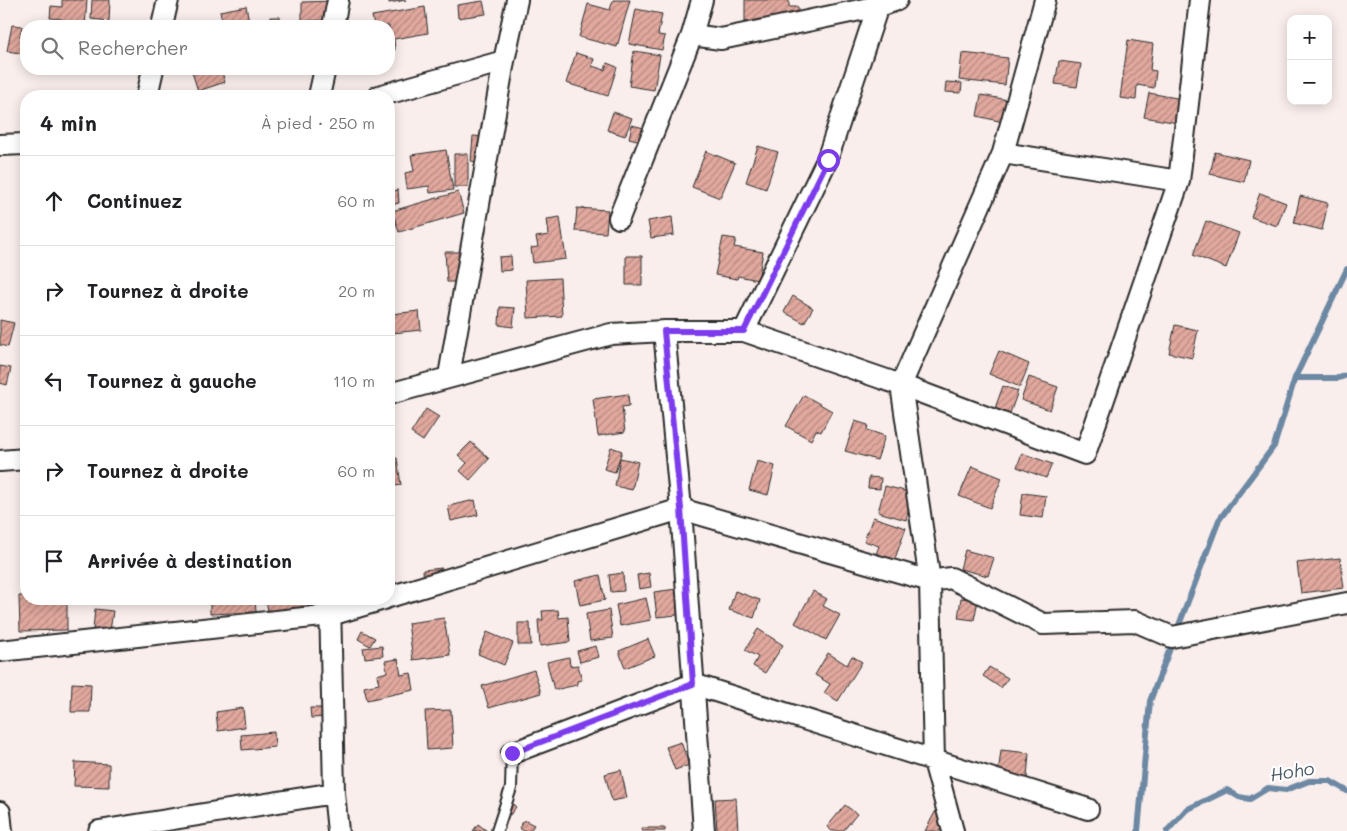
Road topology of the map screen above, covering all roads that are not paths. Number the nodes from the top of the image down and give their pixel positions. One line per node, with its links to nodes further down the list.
1 (168, 0): 8 (street)
2 (338, 0): 9 (street)
3 (517, 0): 11 (street)
4 (702, 0): 10 (street)
5 (1045, 0): 19 (street)
6 (1200, 0): 20 (street)
7 (885, 2): 10 (street); 23 (street)
8 (163, 20)
9 (334, 20)
10 (692, 34): 21 (street)
11 (504, 61): 16 (street); 24 (street)
12 (152, 75): 14 (street)
13 (324, 75): 15 (street)
14 (148, 90)
15 (320, 90)
16 (395, 91)
17 (20, 144): 18 (street)
18 (0, 145)
19 (1002, 154): 20 (street); 25 (street)
20 (1179, 181): 25 (street)
21 (619, 218)
22 (664, 331): 23 (street); 24 (street); 29 (street)
23 (744, 331): 25 (street)
24 (449, 376): 26 (street)
25 (901, 385): 30 (street)
26 (395, 392)
27 (20, 459): 28 (street)
28 (0, 461)
29 (681, 509): 30 (street); 31 (street); 36 (street)
30 (930, 581): 32 (street); 38 (street)
31 (395, 595)
32 (1347, 603)
33 (344, 605): 34 (street)
34 (331, 607): 35 (street); 39 (street)
35 (0, 651)
36 (693, 684): 37 (street); 38 (street); 46 (street)
37 (512, 753): 45 (lane)
38 (934, 761): 40 (street); 47 (street)
39 (334, 793): 43 (street); 44 (street)
40 (1088, 809)
41 (0, 812): 42 (street)
42 (2, 831)
43 (99, 831)
44 (338, 831)
45 (497, 831)
46 (704, 831)
47 (953, 831)

